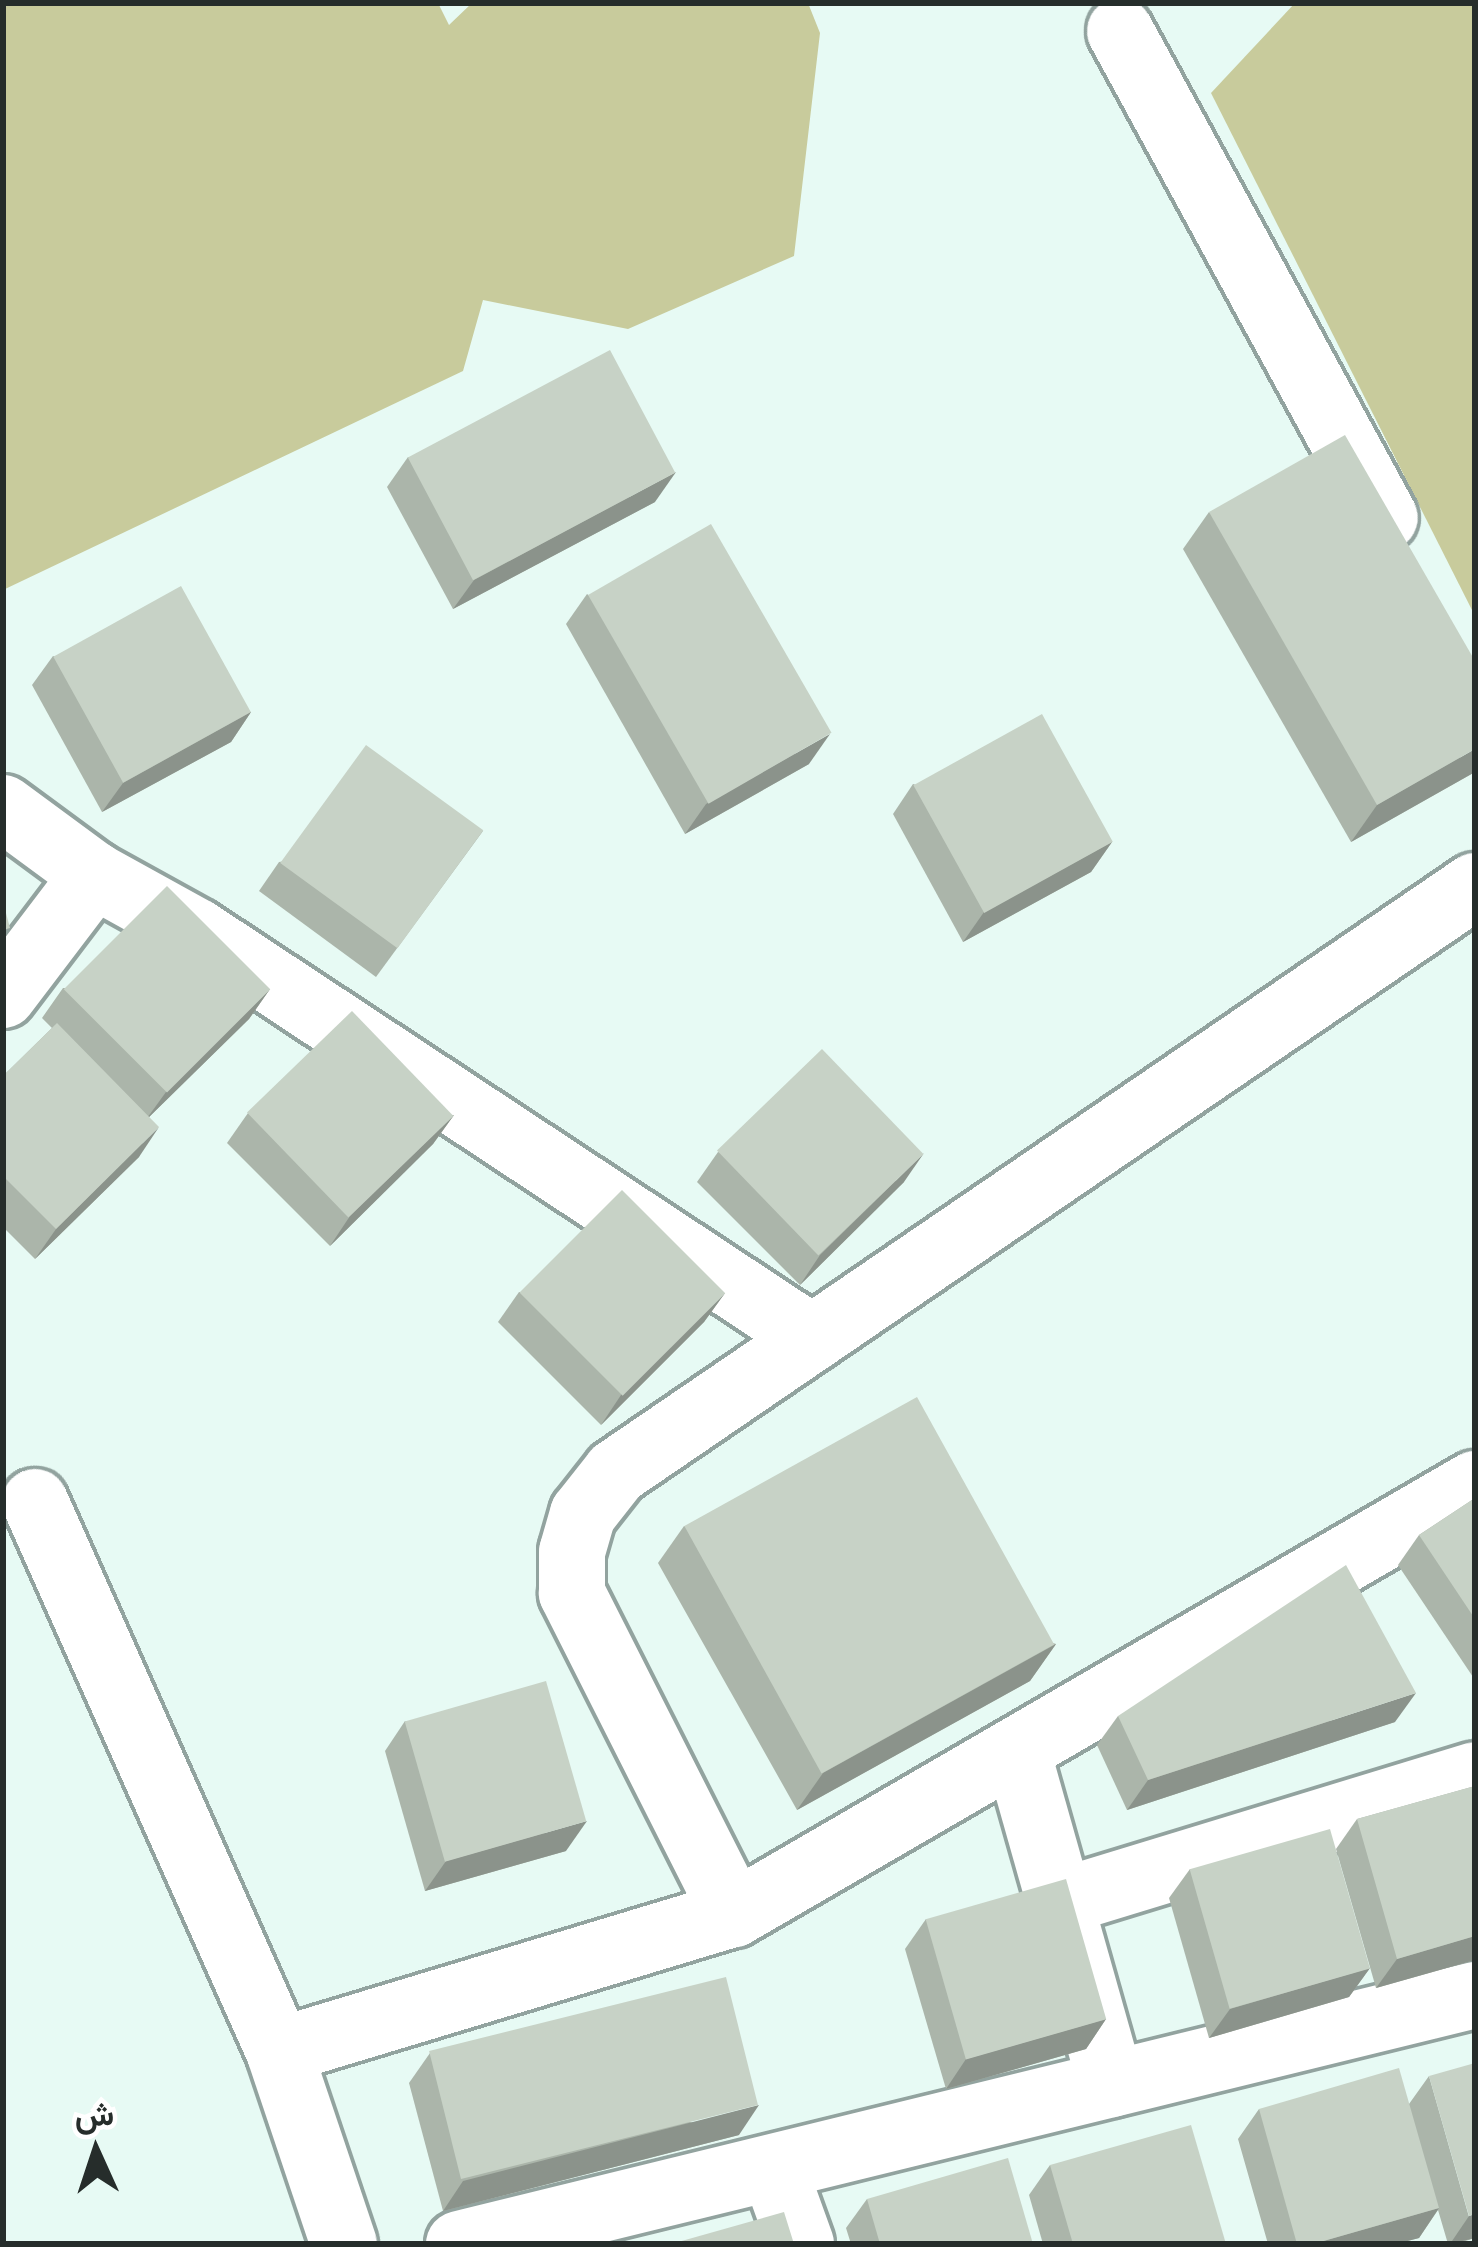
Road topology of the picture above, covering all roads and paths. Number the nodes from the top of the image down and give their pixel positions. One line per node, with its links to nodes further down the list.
1 (1120, 31): 2 (street)
2 (1418, 578)
3 (3, 808): 4 (street)
4 (94, 875): 6 (street); 7 (street)
5 (1475, 886): 7 (street)
6 (3, 995)
7 (812, 1338): 13 (street)
8 (1475, 1484): 10 (street)
9 (34, 1502): 15 (street)
10 (1017, 1750): 12 (street); 13 (street)
11 (1475, 1775): 12 (street)
12 (1060, 1902): 16 (street)
13 (734, 1914): 15 (street)
14 (1475, 1995): 16 (street)
15 (279, 2051): 18 (street)
16 (1112, 2084): 17 (street)
17 (773, 2169): 19 (street); 20 (street)
18 (344, 2244)
19 (459, 2244)
20 (801, 2244)

